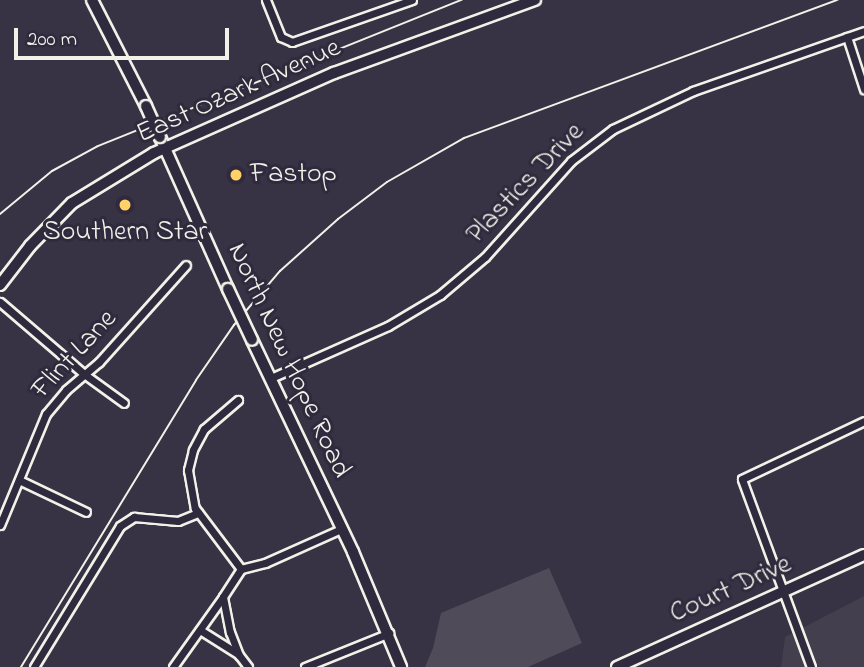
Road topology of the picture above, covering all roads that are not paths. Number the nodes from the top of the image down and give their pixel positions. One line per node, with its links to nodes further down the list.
1 (92, 0): 8 (main road, North New Hope Road, bridge)
2 (266, 0): 3 (street)
3 (412, 0)
4 (534, 0): 8 (main road, East Ozark Avenue)
5 (864, 31): 6 (street, Plastics Drive)
6 (847, 37): 7 (street); 13 (street, Plastics Drive)
7 (864, 89)
8 (165, 148): 10 (main road, East Ozark Avenue); 13 (main road, North New Hope Road, bridge)
9 (186, 265): 12 (street, Flint Lane)
10 (0, 285)
11 (0, 302): 12 (street)
12 (84, 374): 15 (street); 17 (street, Flint Lane)
13 (271, 378): 21 (main road, North New Hope Road)
14 (238, 400): 19 (street)
15 (124, 403)
16 (864, 421): 24 (street)
17 (19, 480): 18 (street); 20 (street, Flint Lane)
18 (86, 512)
19 (198, 513): 23 (street); 29 (street)
20 (0, 525)
21 (341, 529): 23 (street); 27 (main road, North New Hope Road)
22 (864, 555): 24 (main road, Court Drive)
23 (241, 569): 25 (street)
24 (785, 590): 34 (main road, Court Drive); 35 (street)
25 (223, 597): 26 (street); 28 (street)
26 (200, 630): 28 (street); 30 (street)
27 (389, 633): 32 (street); 33 (main road, North New Hope Road)
28 (239, 655): 31 (street)
29 (34, 667)
30 (173, 667)
31 (248, 667)
32 (305, 667)
33 (401, 667)
34 (617, 667)
35 (810, 667)

